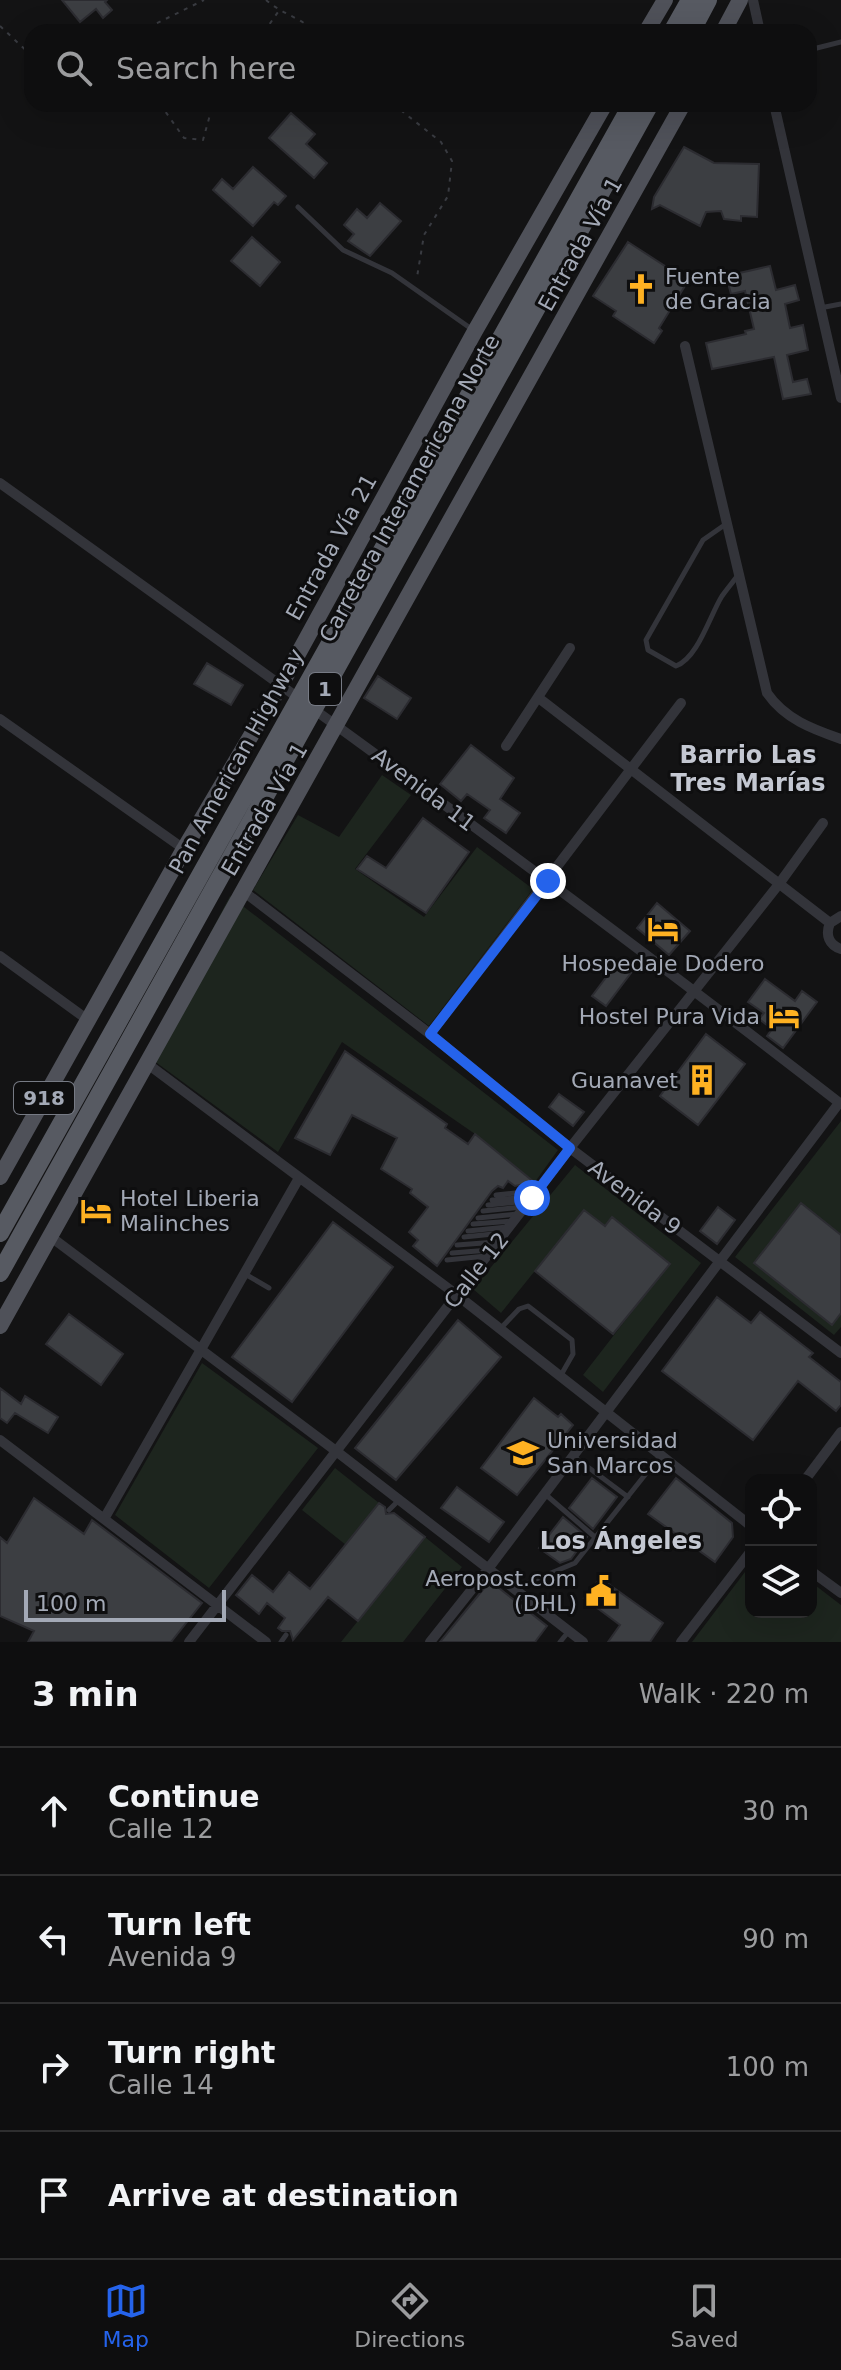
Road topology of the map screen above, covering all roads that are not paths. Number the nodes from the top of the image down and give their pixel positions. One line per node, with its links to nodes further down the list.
1 (665, 0): 6 (main road)
2 (690, 0): 7 (highway)
3 (708, 0): 8 (highway)
4 (740, 0): 9 (main road)
5 (753, 0): 10 (street)
6 (651, 24)
7 (676, 24)
8 (695, 24)
9 (727, 24)
10 (758, 24)
11 (841, 42): 12 (lane)
12 (817, 48)
13 (600, 112): 21 (main road, Entrada Vía 21)
14 (628, 112): 58 (highway, Pan American Highway / 1, bridge)
15 (646, 112): 65 (highway, Carretera Interamericana Norte / 1, bridge)
16 (679, 112): 32 (main road, Entrada Vía 1)
17 (776, 112): 20 (street)
18 (298, 207): 21 (lane)
19 (841, 304): 20 (lane)
20 (820, 308): 23 (street)
21 (475, 331): 28 (main road, Entrada Vía 21)
22 (685, 346): 25 (street)
23 (841, 398)
24 (0, 483): 28 (street, Avenida 11)
25 (727, 523): 26 (street); 26 (lane)
26 (738, 574): 33 (street)
27 (570, 648): 29 (street)
28 (281, 685): 32 (street, Avenida 11); 37 (main road, Entrada Vía 21)
29 (540, 699): 34 (street); 35 (street)
30 (681, 703): 35 (street)
31 (0, 719): 37 (street)
32 (338, 725): 38 (street, Avenida 11); 40 (main road, Entrada Vía 1)
33 (841, 739)
34 (506, 746)
35 (630, 770): 38 (street); 39 (street)
36 (823, 823): 39 (street, Calle 12)
37 (184, 849): 46 (main road, Entrada Vía 21)
38 (548, 881): 45 (street, Avenida 11); 47 (street)
39 (779, 884): 42 (street); 45 (street, Calle 12)
40 (243, 891): 47 (street, Avenida 9); 48 (main road, Entrada Vía 1)
41 (841, 916): 42 (street)
42 (830, 923): 43 (street)
43 (841, 949)
44 (0, 956): 46 (street)
45 (696, 990): 49 (street, Avenida 11); 50 (street, Calle 12)
46 (88, 1020): 51 (main road, Entrada Vía 21 / 918)
47 (430, 1034): 50 (street, Avenida 9)
48 (145, 1062): 52 (street); 59 (main road, Entrada Vía 1)
49 (840, 1104): 64 (street)
50 (570, 1148): 55 (street, Calle 12); 64 (street, Avenida 9)
51 (0, 1177)
52 (299, 1178): 66 (street); 68 (street)
53 (483, 1211): 55 (lane)
54 (478, 1218): 55 (lane)
55 (513, 1222): 55 (lane); 56 (lane); 57 (lane); 60 (lane); 61 (lane); 62 (lane); 63 (lane); 68 (street, Calle 12)
56 (473, 1224)
57 (468, 1231)
58 (0, 1233)
59 (51, 1237): 69 (main road, Entrada Vía 1); 71 (street)
60 (464, 1237)
61 (457, 1245)
62 (452, 1253)
63 (447, 1260)
64 (720, 1262): 72 (street, Avenida 9); 74 (street)
65 (0, 1273)
66 (244, 1274): 67 (lane); 71 (street)
67 (269, 1288)
68 (457, 1295): 70 (street); 77 (street, Calle 12)
69 (0, 1326)
70 (501, 1329): 73 (street); 73 (lane)
71 (201, 1349): 77 (street); 85 (street)
72 (841, 1353)
73 (561, 1376): 74 (street)
74 (605, 1411): 78 (street); 79 (street)
75 (841, 1432): 80 (street)
76 (0, 1440): 85 (street)
77 (336, 1451): 83 (street); 93 (street, Calle 12)
78 (661, 1455): 82 (lane); 86 (street)
79 (572, 1456): 81 (street); 82 (lane)
80 (810, 1474)
81 (544, 1494): 87 (lane); 89 (street)
82 (628, 1497): 87 (lane)
83 (399, 1500): 84 (lane); 89 (street)
84 (389, 1510)
85 (104, 1519): 93 (street)
86 (745, 1521)
87 (596, 1538): 91 (lane)
88 (745, 1559): 102 (street)
89 (488, 1569): 91 (street); 99 (street)
90 (817, 1575): 92 (street)
91 (514, 1589): 94 (street)
92 (841, 1593)
93 (218, 1606): 96 (street, Calle 12); 97 (street)
94 (569, 1631): 100 (lane); 101 (street)
95 (286, 1635): 98 (lane)
96 (189, 1642)
97 (266, 1642)
98 (281, 1642)
99 (430, 1642)
100 (560, 1642)
101 (583, 1642)
102 (681, 1642)

